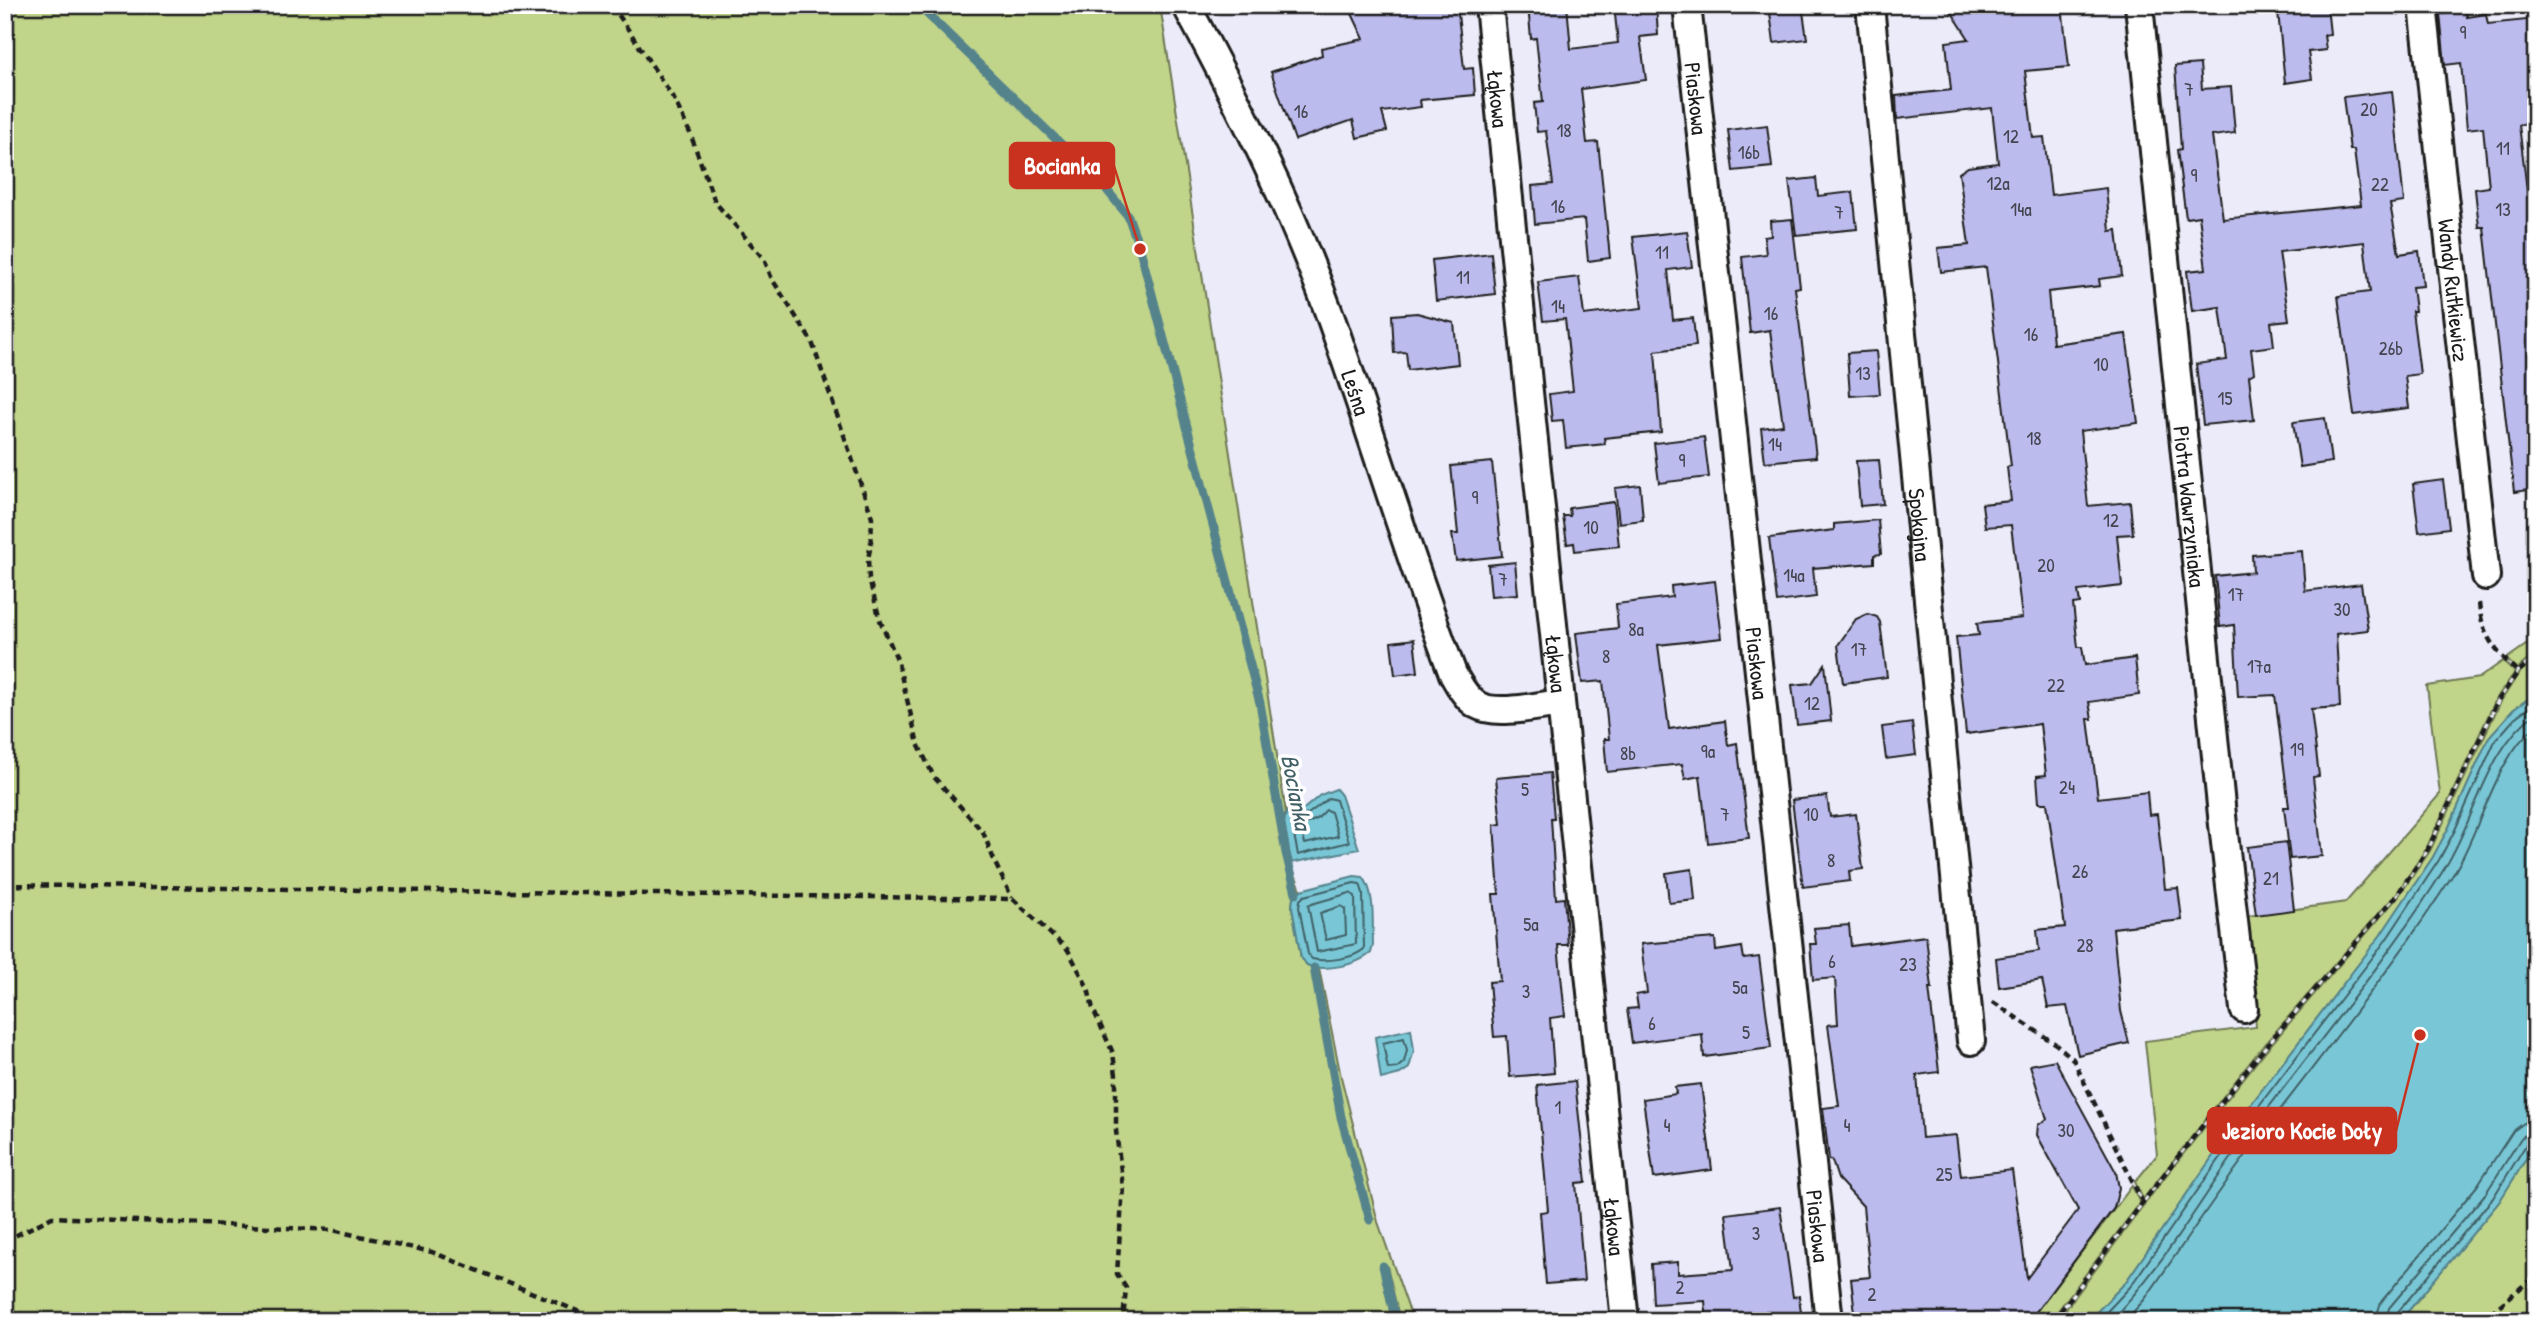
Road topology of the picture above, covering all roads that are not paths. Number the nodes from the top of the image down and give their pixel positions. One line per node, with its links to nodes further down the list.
1 (1186, 5): 8 (street, Leśna)
2 (1489, 5): 8 (street, Łąkowa)
3 (1687, 5): 12 (street, Piaskowa)
4 (1870, 5): 10 (street, Spokojna)
5 (2139, 5): 9 (street, Piotra Wawrzyniaka)
6 (2423, 5): 7 (street, Wandy Rutkiewicz)
7 (2482, 587)
8 (1560, 703): 11 (street, Łąkowa)
9 (2244, 1009)
10 (1971, 1041)
11 (1625, 1321)
12 (1829, 1321)

